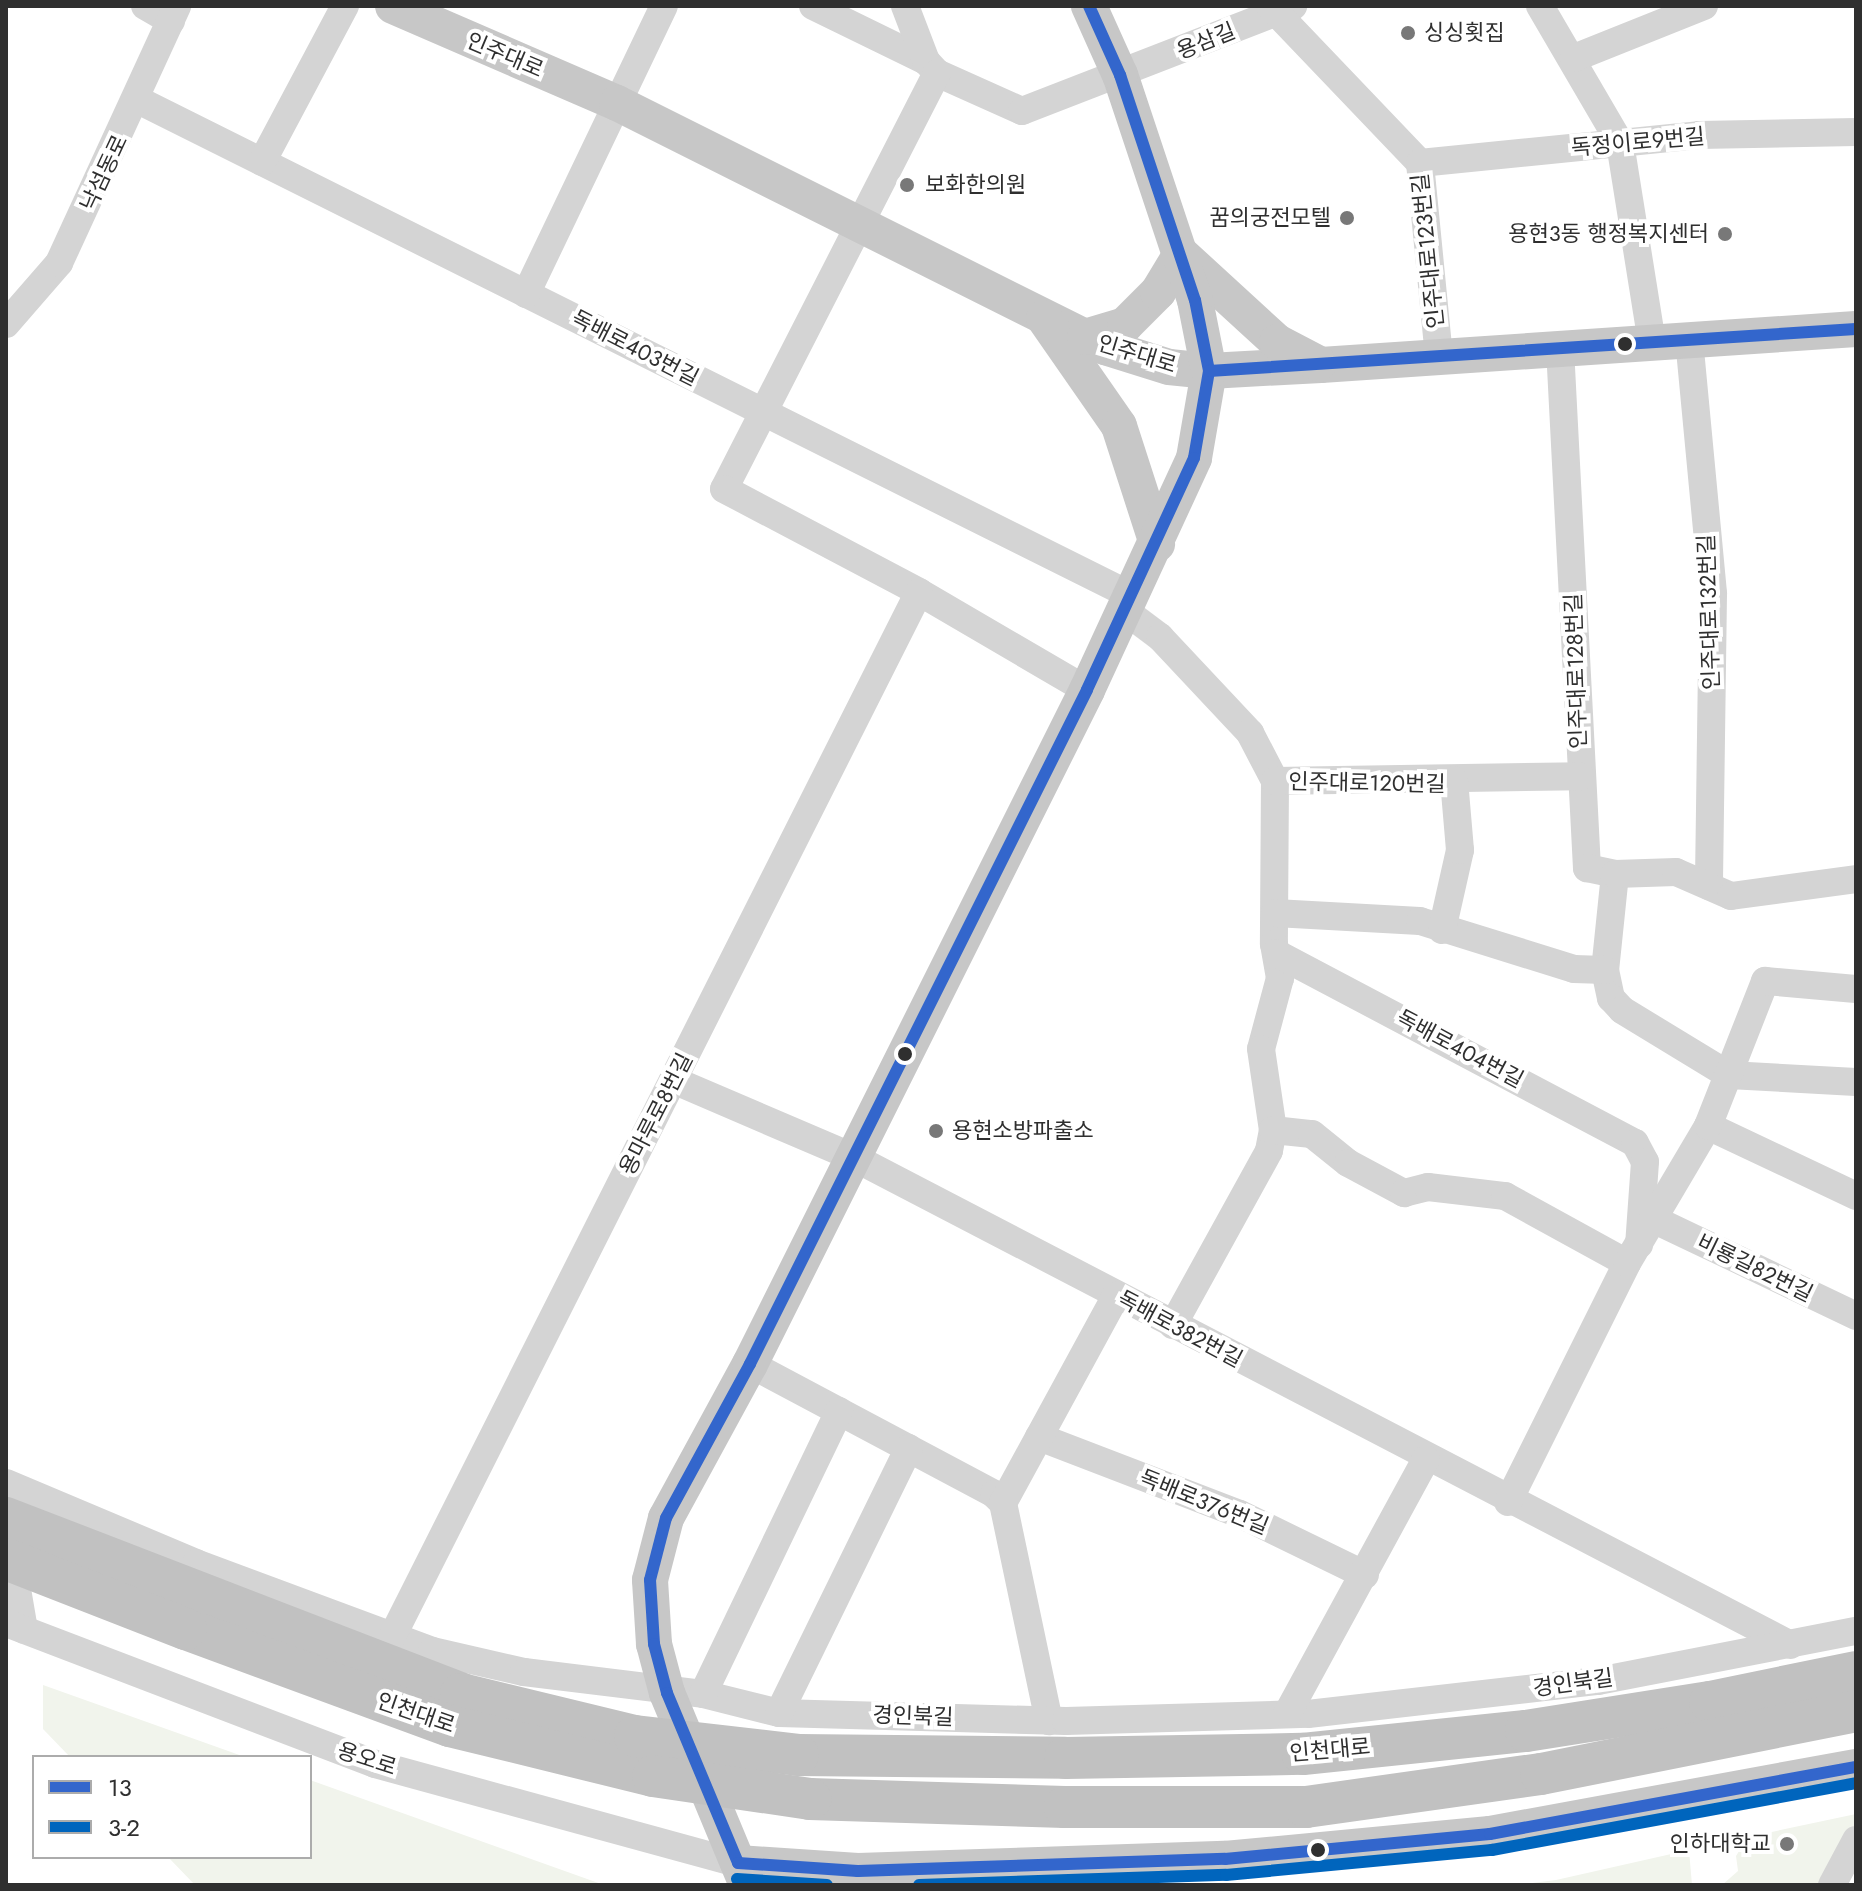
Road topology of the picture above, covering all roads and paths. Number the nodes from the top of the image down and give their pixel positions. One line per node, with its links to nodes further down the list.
1 (145, 6): 11 (street)
2 (345, 6): 19 (street)
3 (393, 6): 16 (main road, 인주대로)
4 (664, 6): 16 (street)
5 (813, 6): 13 (street, 용삼길)
6 (905, 6): 13 (street)
7 (1089, 6): 14 (main road)
8 (1540, 6): 12 (street)
9 (1704, 6): 12 (street)
10 (1279, 9): 14 (street, 용삼길); 20 (street, 인주대로123번길)
11 (174, 14): 15 (street, 낙섬동로)
12 (1574, 58): 18 (street)
13 (931, 67): 14 (street, 용삼길); 21 (street)
14 (1120, 75): 22 (main road)
15 (138, 100): 19 (street, 독배로403번길); 25 (street, 낙섬동로)
16 (617, 103): 21 (main road, 인주대로); 23 (street)
17 (1856, 132): 18 (street, 독정이로9번길)
18 (1620, 143): 20 (street, 독정이로9번길); 29 (street)
19 (262, 162): 23 (street, 독배로403번길)
20 (1420, 163): 31 (street, 인주대로123번길)
21 (860, 225): 24 (main road, 인주대로); 34 (street)
22 (1181, 254): 27 (main road); 32 (main road); 33 (main road)
23 (526, 294): 34 (street, 독배로403번길)
24 (1043, 316): 27 (main road, 인주대로); 35 (main road)
25 (6, 324)
26 (1856, 329): 28 (main road, 인주대로)
27 (1085, 337): 33 (main road, 인주대로)
28 (1689, 339): 29 (main road, 인주대로); 44 (street, 인주대로132번길)
29 (1652, 342): 30 (main road, 인주대로)
30 (1560, 348): 31 (main road, 인주대로); 39 (street, 인주대로128번길)
31 (1439, 356): 32 (main road, 인주대로)
32 (1321, 365): 33 (main road, 인주대로)
33 (1209, 371): 35 (main road)
34 (761, 411): 36 (street); 37 (street, 독배로403번길)
35 (1157, 544): 37 (main road)
36 (919, 592): 38 (street); 51 (street, 용마루로8번길)
37 (1128, 603): 38 (main road); 41 (street)
38 (1087, 690): 55 (main road)
39 (1580, 776): 40 (street); 42 (street, 인주대로128번길)
40 (1454, 780): 41 (street, 인주대로120번길); 46 (street, 인주대로120번길)
41 (1275, 781): 45 (street)
42 (1615, 874): 44 (street); 48 (street)
43 (1856, 879): 44 (street)
44 (1709, 886)
45 (1275, 913): 46 (street); 47 (street)
46 (1442, 930): 48 (street)
47 (1276, 953): 54 (street); 58 (street, 독배로404번길)
48 (1605, 970): 50 (street)
49 (1856, 989): 50 (street)
50 (1729, 1075): 52 (street); 53 (street)
51 (673, 1080): 55 (street, 독배로382번길); 76 (street, 용마루로8번길)
52 (1856, 1082)
53 (1708, 1126): 56 (street); 57 (street)
54 (1273, 1130): 58 (street); 61 (street)
55 (853, 1157): 59 (street, 독배로382번길); 62 (main road)
56 (1856, 1196)
57 (1655, 1220): 58 (street); 60 (street, 비룡길82번길)
58 (1633, 1255): 68 (street)
59 (1116, 1296): 61 (street, 독배로382번길); 64 (street)
60 (1856, 1316)
61 (1173, 1325): 66 (street, 독배로382번길)
62 (750, 1364): 63 (street); 79 (main road)
63 (839, 1411): 65 (street); 80 (street)
64 (1039, 1437): 69 (street); 73 (street, 독배로376번길)
65 (909, 1448): 69 (street); 82 (street)
66 (1426, 1459): 68 (street, 독배로382번길); 73 (street)
67 (6, 1483): 76 (street, 경인북길)
68 (1508, 1502): 77 (street, 독배로382번길)
69 (1003, 1503): 84 (street)
70 (6, 1518): 78 (highway, 인천대로, bridge)
71 (6, 1525): 74 (street)
72 (6, 1559): 81 (highway, 인천대로, bridge)
73 (1365, 1575): 83 (street)
74 (15, 1626): 87 (street, 용오로)
75 (1856, 1631): 77 (street, 경인북길)
76 (392, 1637): 79 (street, 경인북길)
77 (1791, 1645): 83 (street, 경인북길)
78 (1856, 1672)
79 (667, 1693): 80 (street, 경인북길); 87 (main road)
80 (703, 1694): 82 (street, 경인북길)
81 (1856, 1711)
82 (779, 1713): 84 (street, 경인북길)
83 (1287, 1714): 84 (street, 경인북길)
84 (1049, 1721)
85 (1856, 1767): 87 (main road)
86 (1856, 1840): 88 (street)
87 (742, 1874)
88 (1832, 1885)

